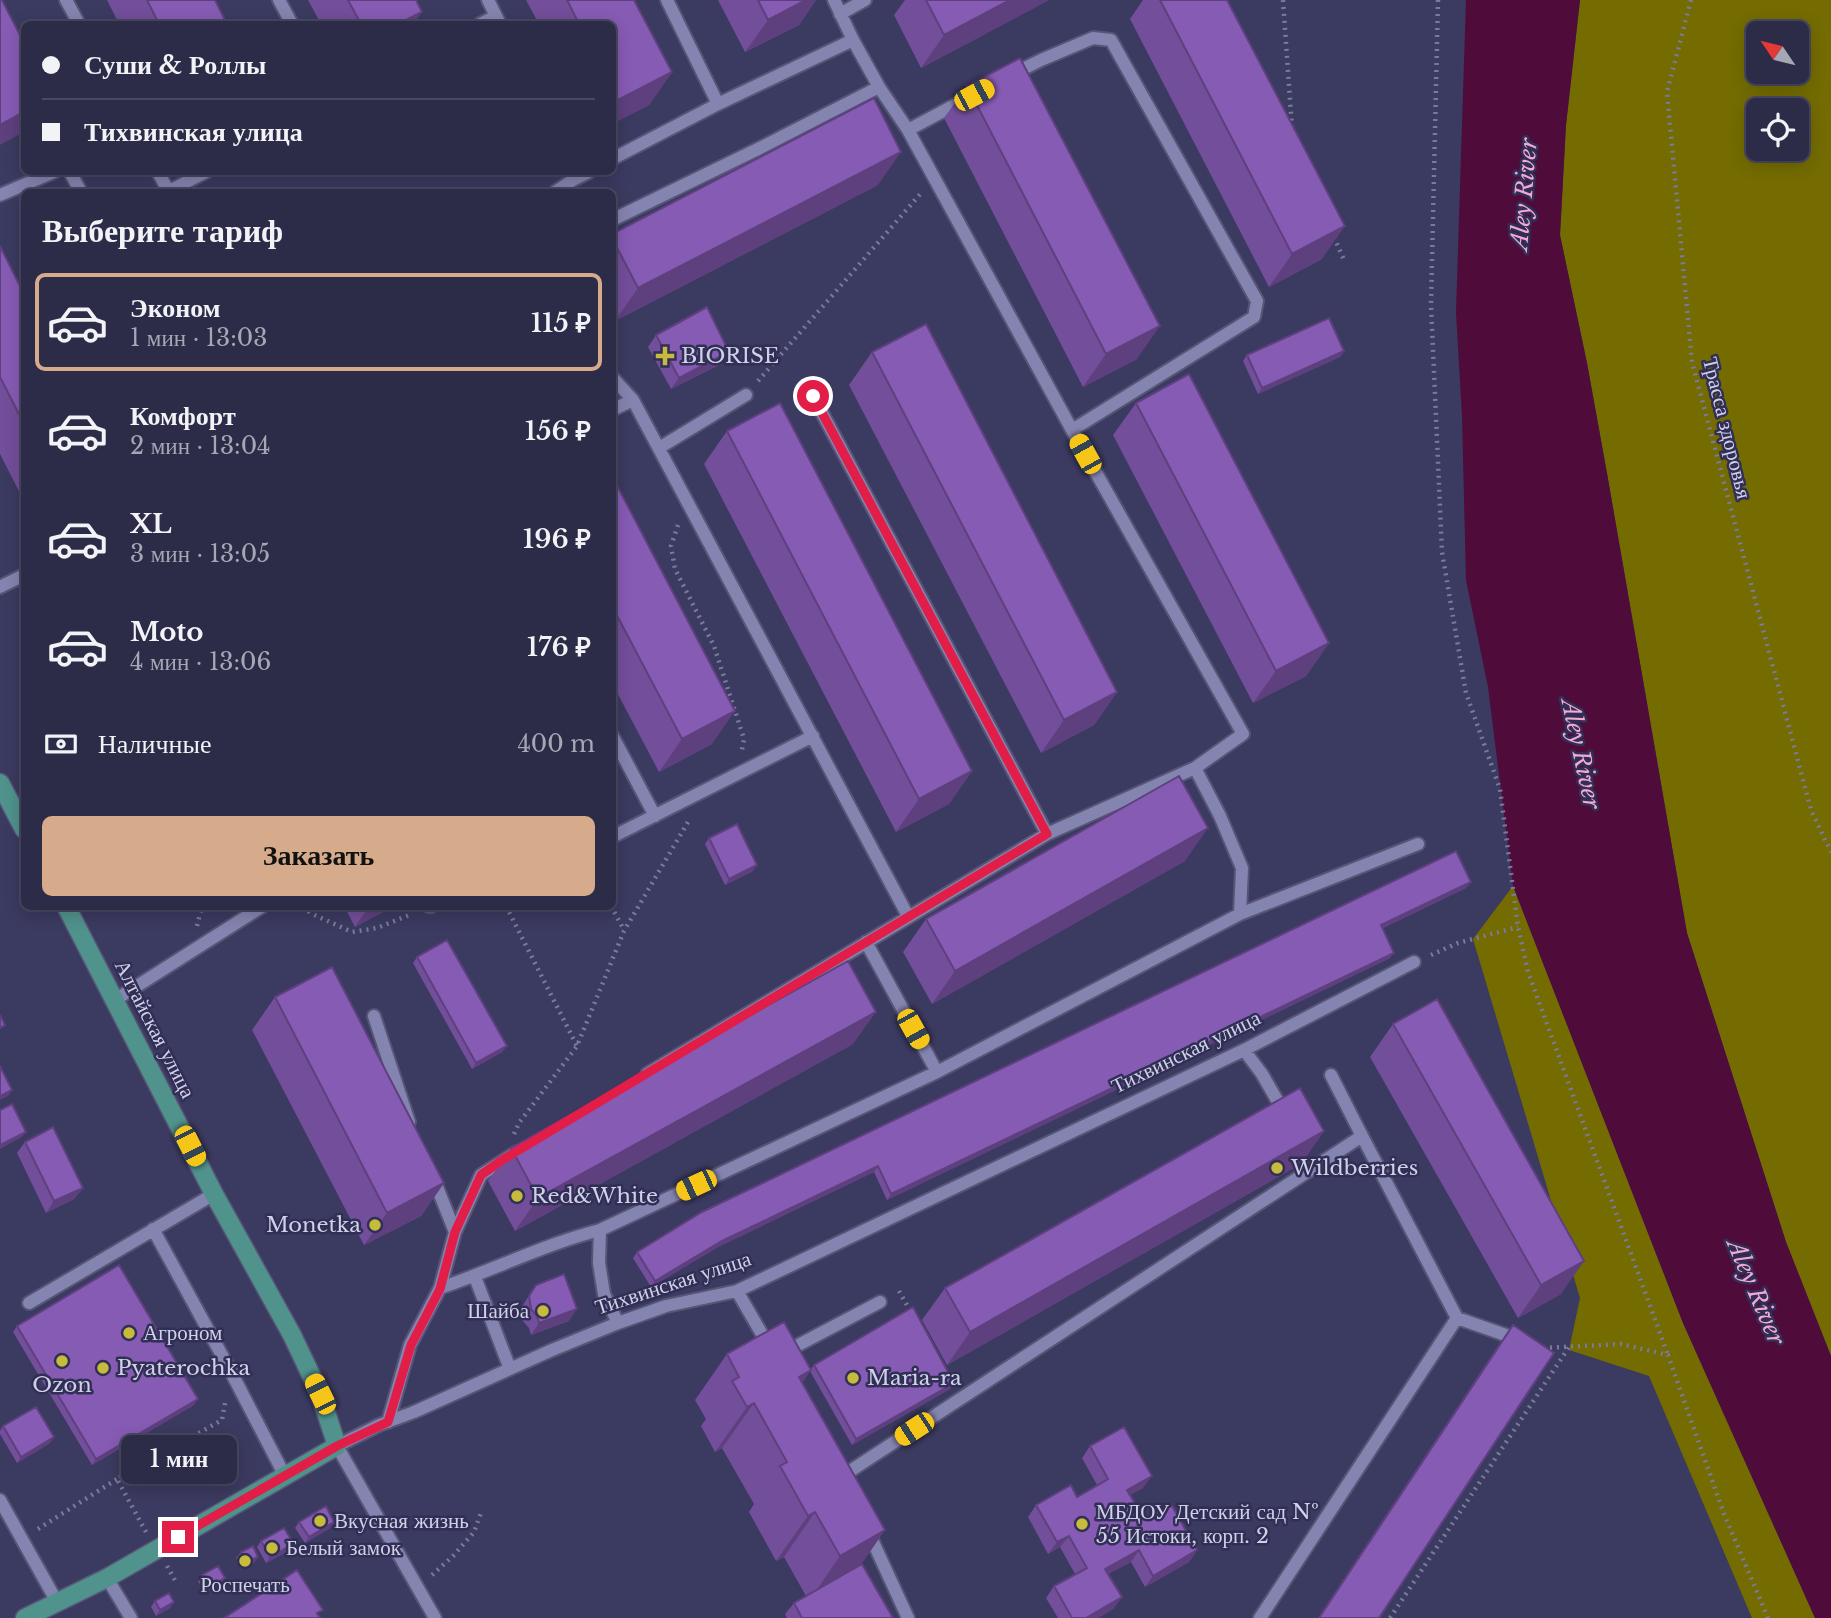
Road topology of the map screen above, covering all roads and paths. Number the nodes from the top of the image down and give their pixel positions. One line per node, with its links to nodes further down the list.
1 (66, 0): 12 (street)
2 (279, 0): 13 (street)
3 (488, 0): 11 (street)
4 (667, 0): 18 (street)
5 (834, 0): 10 (street)
6 (865, 0): 10 (street)
7 (1283, 0): 20 (path)
8 (1438, 0): 62 (path)
9 (1691, 0): 53 (path, Трасса здоровья)
10 (841, 13): 14 (street)
11 (498, 20)
12 (77, 21)
13 (290, 21)
14 (853, 40): 16 (street); 18 (street)
15 (1004, 79): 37 (street)
16 (878, 87): 19 (street); 29 (street)
17 (980, 92): 19 (street)
18 (718, 104): 21 (street)
19 (908, 130): 25 (street)
20 (1293, 138)
21 (616, 157)
22 (47, 175): 28 (street)
23 (200, 175): 26 (street)
24 (571, 176): 27 (street)
25 (934, 178): 33 (path); 37 (street)
26 (174, 189)
27 (558, 189)
28 (0, 195)
29 (616, 218)
30 (1334, 236): 31 (path)
31 (1344, 260)
32 (616, 381): 35 (street)
33 (746, 395): 38 (street)
34 (813, 396): 50 (street)
35 (633, 400): 36 (street); 38 (street)
36 (616, 408)
37 (1072, 430): 44 (street)
38 (659, 449): 39 (street)
39 (687, 500): 42 (street); 45 (path)
40 (21, 576): 41 (street)
41 (0, 587)
42 (813, 736): 45 (street); 61 (street)
43 (616, 743): 48 (street)
44 (1195, 768): 50 (street); 60 (street)
45 (737, 775): 47 (street)
46 (0, 783): 49 (main road)
47 (707, 789): 48 (street); 63 (path)
48 (655, 816): 51 (street)
49 (21, 823)
50 (1047, 834): 61 (street)
51 (616, 835)
52 (1418, 844): 60 (street)
53 (1831, 852)
54 (70, 910): 66 (main road, Алтайская улица)
55 (257, 910): 66 (street)
56 (307, 910): 57 (path)
57 (422, 910)
58 (508, 910): 68 (path)
59 (613, 910): 63 (path)
60 (1240, 914): 70 (street)
61 (908, 916): 64 (street)
62 (1518, 927): 65 (path); 94 (path)
63 (624, 931): 68 (path)
64 (866, 942): 70 (street); 72 (street)
65 (1414, 962): 69 (street, Тихвинская улица)
66 (115, 1000): 79 (main road, Алтайская улица)
67 (374, 1016): 75 (street)
68 (577, 1046): 77 (path)
69 (1244, 1051): 73 (street); 86 (street, Тихвинская улица)
70 (937, 1072): 81 (street)
71 (1331, 1075): 74 (street)
72 (631, 1083)
73 (1288, 1120)
74 (1362, 1136): 90 (street); 99 (street)
75 (417, 1139)
76 (526, 1146): 77 (street)
77 (502, 1160): 82 (street)
78 (428, 1165): 82 (street)
79 (214, 1194): 80 (street); 98 (main road, Алтайская улица)
80 (153, 1229): 88 (street); 96 (street)
81 (600, 1230): 83 (street); 91 (street)
82 (455, 1232): 84 (street)
83 (475, 1277): 84 (street); 95 (street)
84 (440, 1289): 97 (street)
85 (899, 1290): 89 (path)
86 (737, 1291): 87 (street); 91 (street, Тихвинская улица)
87 (880, 1302)
88 (29, 1303)
89 (912, 1314)
90 (1457, 1318): 93 (street); 115 (street)
91 (618, 1323): 95 (street, Тихвинская улица)
92 (1569, 1346): 93 (path); 94 (path); 116 (path)
93 (1543, 1348)
94 (1668, 1355): 117 (path)
95 (510, 1368): 97 (street, Тихвинская улица)
96 (230, 1370): 100 (street); 101 (path)
97 (388, 1422): 98 (street, Тихвинская улица)
98 (337, 1446): 100 (main road, Тихвинская улица); 109 (street, Алтайская улица)
99 (843, 1475)
100 (285, 1476): 106 (main road, Тихвинская улица)
101 (117, 1479): 105 (path); 106 (path)
102 (0, 1500): 105 (street)
103 (482, 1510): 109 (path)
104 (865, 1523): 114 (street)
105 (22, 1539): 110 (street)
106 (157, 1549): 107 (main road, Тихвинская улица); 108 (path)
107 (107, 1578): 110 (main road, Тихвинская улица); 112 (street)
108 (177, 1584)
109 (418, 1587): 113 (street, Алтайская улица)
110 (57, 1602): 111 (main road, Тихвинская улица)
111 (25, 1618)
112 (131, 1618)
113 (435, 1618)
114 (908, 1618)
115 (1260, 1618)
116 (1390, 1618)
117 (1768, 1618)

